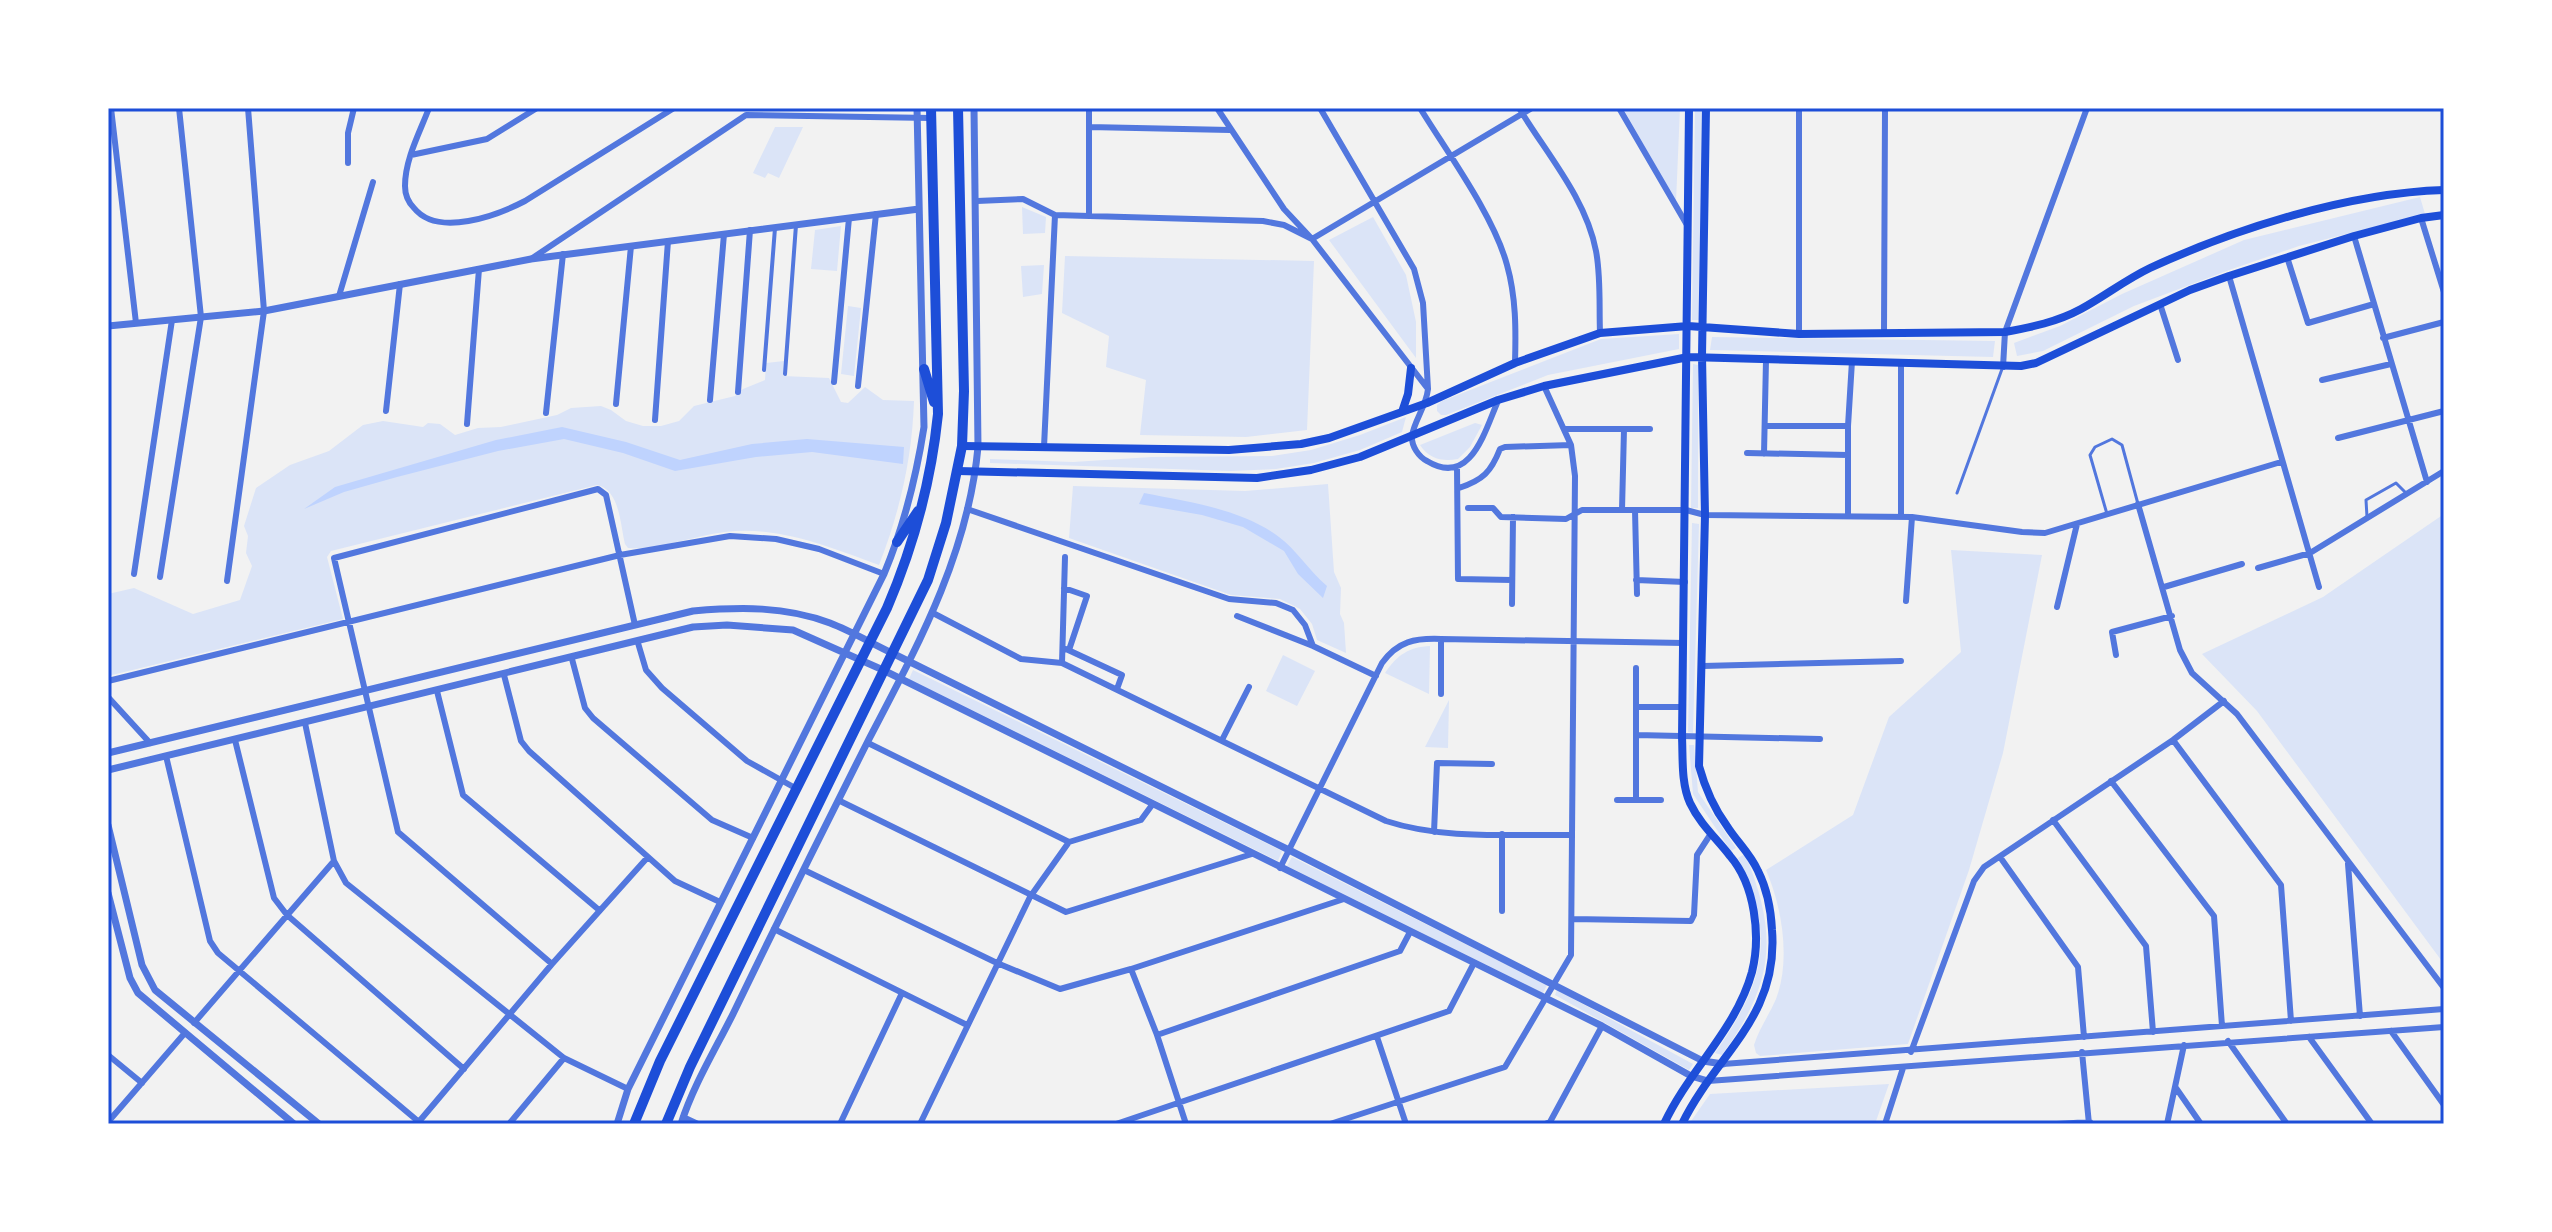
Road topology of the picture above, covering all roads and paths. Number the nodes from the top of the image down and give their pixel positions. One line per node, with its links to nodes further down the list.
1 (111, 108): 64 (street)
2 (179, 108): 61 (street)
3 (248, 108): 60 (street)
4 (354, 108): 29 (street)
5 (429, 108): 27 (street)
6 (537, 108): 27 (street)
7 (674, 108): 27 (street)
8 (917, 108): 24 (street)
9 (958, 108): 112 (highway)
10 (974, 108): 32 (street)
11 (1089, 108): 25 (street)
12 (1217, 108): 26 (street)
13 (1320, 108): 33 (street)
14 (1420, 108): 28 (street)
15 (1532, 108): 22 (street)
16 (1619, 108): 42 (street)
17 (1689, 108): 42 (main road)
18 (1706, 108): 67 (main road)
19 (1799, 108): 71 (street)
20 (1885, 108): 70 (street)
21 (2087, 108): 68 (street)
22 (1521, 111): 28 (street); 69 (street)
23 (931, 113): 24 (street); 100 (highway)
24 (917, 118): 34 (street); 52 (street)
25 (1089, 127): 26 (street); 37 (street)
26 (1230, 130): 47 (street)
27 (411, 155)
28 (1451, 158): 33 (street); 78 (street)
29 (348, 163)
30 (373, 182): 57 (street)
31 (2444, 190): 68 (main road)
32 (977, 201): 36 (street); 113 (street)
33 (1376, 201): 47 (street); 90 (street)
34 (919, 209): 35 (street); 83 (street)
35 (876, 214): 39 (street); 88 (street)
36 (1055, 215): 37 (street); 114 (street)
37 (1089, 215): 47 (street)
38 (2444, 215): 40 (main road)
39 (849, 218): 41 (street); 87 (street)
40 (2421, 218): 46 (main road); 56 (street)
41 (796, 225): 43 (street); 85 (street)
42 (1687, 225): 65 (main road)
43 (775, 228): 44 (street); 84 (street)
44 (750, 230): 45 (street); 91 (street)
45 (724, 234): 48 (street); 92 (street)
46 (2354, 236): 51 (main road); 59 (street)
47 (1312, 239): 82 (street)
48 (668, 241): 49 (street); 101 (street)
49 (631, 246): 50 (street); 95 (street)
50 (563, 254): 52 (street); 99 (street)
51 (2287, 257): 54 (main road); 59 (street)
52 (531, 259): 53 (street)
53 (479, 269): 55 (street); 103 (street)
54 (2229, 276): 58 (main road); 118 (street)
55 (400, 284): 57 (street); 96 (street)
56 (2444, 292)
57 (339, 296): 60 (street)
58 (2160, 304): 76 (street); 81 (main road)
59 (2374, 304): 72 (street)
60 (264, 311): 61 (street); 154 (street)
61 (201, 317): 62 (street); 151 (street)
62 (172, 320): 64 (street); 149 (street)
63 (2444, 322): 72 (street)
64 (136, 323): 66 (street)
65 (1688, 326): 67 (main road); 69 (main road); 74 (main road)
66 (108, 328)
67 (1703, 328): 71 (main road); 73 (main road)
68 (2005, 332): 70 (main road); 81 (street)
69 (1600, 333): 78 (main road)
70 (1884, 333): 71 (main road)
71 (1799, 334)
72 (2383, 338): 80 (street)
73 (1702, 356): 74 (main road); 75 (main road); 136 (main road)
74 (1688, 357): 89 (main road); 133 (main road)
75 (1766, 360): 77 (main road); 104 (street)
76 (2178, 360)
77 (1852, 361): 79 (main road); 105 (street)
78 (1515, 363): 94 (main road)
79 (1901, 363): 81 (main road); 139 (street)
80 (2391, 364): 86 (street); 102 (street)
81 (2003, 367): 125 (lane)
82 (1411, 368): 90 (street); 98 (main road)
83 (924, 369): 100 (highway); 143 (street)
84 (764, 370)
85 (785, 374)
86 (2322, 380)
87 (834, 382)
88 (858, 386)
89 (1544, 386): 93 (main road); 106 (street)
90 (1428, 389): 94 (street)
91 (738, 392)
92 (710, 400)
93 (1498, 400): 109 (main road); 119 (street)
94 (1427, 403): 98 (main road); 109 (street)
95 (616, 404)
96 (386, 411)
97 (2444, 411): 102 (street)
98 (1402, 412): 114 (main road)
99 (546, 413)
100 (938, 414): 127 (highway)
101 (655, 420)
102 (2408, 422): 110 (street); 123 (street)
103 (467, 424)
104 (1765, 426): 105 (street); 116 (street)
105 (1848, 426): 117 (street)
106 (1565, 429): 107 (street); 111 (street)
107 (1624, 429): 108 (street); 131 (street)
108 (1650, 429)
109 (1412, 436): 119 (street); 121 (main road)
110 (2338, 438)
111 (1571, 445): 124 (street); 134 (street)
112 (962, 446): 113 (main road); 120 (highway)
113 (978, 447): 114 (main road); 121 (street)
114 (1044, 447)
115 (1747, 453): 116 (street)
116 (1764, 454): 117 (street)
117 (1848, 455): 137 (street)
118 (2281, 462): 128 (street); 144 (street)
119 (1457, 467): 124 (street)
120 (958, 471): 121 (main road); 177 (highway)
121 (975, 471): 130 (street)
122 (2444, 471): 123 (street)
123 (2427, 482): 126 (street)
124 (1459, 488): 152 (street)
125 (1957, 493)
126 (2407, 494): 141 (street); 141 (lane)
127 (924, 503): 143 (highway); 172 (highway)
128 (2138, 504): 135 (street); 135 (lane); 156 (street)
129 (1468, 508): 138 (street)
130 (967, 509): 163 (street); 174 (street)
131 (1622, 510): 132 (street); 134 (street)
132 (1635, 510): 133 (street); 153 (street)
133 (1686, 510): 136 (street); 155 (main road)
134 (1574, 514): 138 (street); 170 (street)
135 (2107, 514): 142 (street)
136 (1705, 515): 137 (street); 184 (main road)
137 (1848, 516): 139 (street)
138 (1513, 517): 152 (street)
139 (1901, 517): 140 (street)
140 (1912, 517): 142 (street); 160 (street)
141 (2367, 518): 144 (street)
142 (2077, 524): 162 (street)
143 (897, 542): 150 (street)
144 (2310, 553): 148 (street); 157 (street)
145 (620, 555): 150 (street); 166 (street); 166 (street); 167 (street)
146 (1065, 557): 158 (street)
147 (2242, 564): 156 (street)
148 (2258, 568)
149 (134, 574)
150 (884, 574): 168 (street)
151 (160, 577)
152 (1512, 580): 161 (street)
153 (1636, 580): 155 (street); 159 (street)
154 (227, 581)
155 (1685, 582): 173 (main road)
156 (2164, 587): 165 (street)
157 (2319, 587)
158 (1064, 588): 175 (street); 175 (street)
159 (1637, 594)
160 (1906, 601)
161 (1512, 604)
162 (2057, 607)
163 (933, 613): 182 (street); 183 (street)
164 (1237, 616): 174 (street)
165 (2172, 616): 178 (street); 197 (street)
166 (351, 622): 190 (street); 193 (street)
167 (635, 625): 168 (street); 193 (street)
168 (854, 635): 172 (street); 176 (street)
169 (1441, 639): 170 (street); 188 (street); 195 (street)
170 (1572, 641): 173 (street); 228 (street)
171 (638, 643): 176 (street); 179 (street); 215 (street)
172 (870, 643): 177 (street); 180 (highway)
173 (1684, 643): 200 (main road)
174 (1313, 646): 188 (street)
175 (1066, 649): 183 (street); 192 (street)
176 (845, 653): 180 (street); 215 (street)
177 (892, 653): 182 (street); 186 (highway)
178 (2116, 655)
179 (572, 659): 187 (street); 230 (street)
180 (861, 660): 186 (street); 217 (highway)
181 (1901, 661): 184 (street)
182 (910, 662): 189 (street); 232 (street)
183 (1062, 663): 192 (street)
184 (1703, 666): 204 (main road)
185 (1636, 668): 199 (street)
186 (883, 670): 189 (street); 302 (highway)
187 (504, 675): 194 (street); 235 (street)
188 (1376, 676): 218 (street)
189 (901, 680): 210 (street); 223 (street)
190 (108, 681)
191 (1249, 687): 207 (street)
192 (1117, 689): 207 (street)
193 (367, 690): 198 (street); 209 (street)
194 (437, 691): 198 (street); 244 (street)
195 (1441, 694)
196 (108, 697): 209 (street)
197 (2224, 701): 208 (street); 237 (street)
198 (369, 707): 201 (street); 252 (street)
199 (1636, 707): 200 (street); 202 (street)
200 (1683, 707): 203 (main road)
201 (305, 723): 206 (street); 236 (street)
202 (1636, 735): 203 (street); 220 (street)
203 (1682, 737): 204 (street); 229 (main road)
204 (1700, 738): 205 (street); 282 (main road)
205 (1820, 739)
206 (235, 740): 212 (street); 246 (street)
207 (1222, 740): 218 (street)
208 (2173, 740): 216 (street); 262 (street)
209 (150, 743): 211 (street)
210 (868, 743): 222 (street); 231 (street)
211 (108, 753)
212 (166, 756): 214 (street); 254 (street)
213 (1492, 764): 226 (street)
214 (108, 770)
215 (781, 781): 217 (street); 230 (street)
216 (2111, 781): 224 (street); 266 (street)
217 (797, 789): 301 (highway)
218 (1321, 790): 226 (street); 232 (street)
219 (1617, 800): 220 (street)
220 (1636, 800): 221 (street)
221 (1661, 800)
222 (840, 801): 239 (street); 241 (street)
223 (1152, 805): 231 (street); 233 (street)
224 (2053, 820): 234 (street); 269 (street)
225 (108, 825): 263 (street)
226 (1434, 832): 227 (street)
227 (1502, 834): 228 (street); 245 (street)
228 (1570, 835): 247 (street)
229 (1710, 835): 247 (street); 281 (main road)
230 (753, 838): 243 (street)
231 (1069, 842): 241 (street)
232 (1289, 850): 238 (street); 255 (street)
233 (1252, 854): 238 (street); 241 (street)
234 (2000, 857): 273 (street); 277 (street)
235 (647, 858): 243 (street); 244 (street)
236 (334, 861): 246 (street); 260 (street)
237 (2348, 861): 256 (street); 261 (street)
238 (1280, 868): 242 (street)
239 (804, 870): 248 (street); 250 (street)
240 (108, 893): 270 (street)
241 (1030, 897): 250 (street)
242 (1344, 899): 249 (street); 253 (street)
243 (720, 902): 289 (street)
244 (599, 910): 252 (street)
245 (1502, 911)
246 (287, 915): 254 (street); 284 (street)
247 (1572, 919): 255 (street)
248 (774, 929): 257 (street); 293 (street)
249 (1410, 932): 251 (street); 271 (street)
250 (997, 963): 253 (street); 264 (street)
251 (1474, 963): 258 (street); 272 (street)
252 (552, 964): 260 (street)
253 (1131, 969): 271 (street)
254 (239, 971): 263 (street); 295 (street)
255 (1553, 984): 258 (street); 281 (street)
256 (2444, 988)
257 (902, 993): 264 (street); 304 (street)
258 (1544, 997): 265 (street); 290 (street)
259 (2444, 1009): 261 (street)
260 (509, 1015): 280 (street); 284 (street)
261 (2360, 1016): 262 (street)
262 (2291, 1021): 266 (street)
263 (194, 1023): 298 (street)
264 (967, 1025): 305 (street)
265 (1602, 1026): 285 (street); 310 (street)
266 (2222, 1026): 269 (street)
267 (2444, 1027): 268 (street)
268 (2391, 1031): 274 (street); 292 (street)
269 (2153, 1032): 273 (street)
270 (184, 1034): 287 (street); 297 (street)
271 (1157, 1035): 291 (street)
272 (1377, 1037): 290 (street); 291 (street)
273 (2084, 1037): 277 (street)
274 (2309, 1037): 275 (street); 318 (street)
275 (2228, 1041): 276 (street); 317 (street)
276 (2184, 1045): 278 (street); 288 (street)
277 (1911, 1052): 282 (street)
278 (2082, 1052): 283 (street); 296 (street)
279 (108, 1055): 287 (street)
280 (564, 1058): 289 (street); 299 (street)
281 (1703, 1061): 282 (street); 285 (main road)
282 (1723, 1064): 286 (main road)
283 (1903, 1068): 286 (street); 313 (street)
284 (464, 1069): 295 (street)
285 (1691, 1076): 286 (street); 311 (main road)
286 (1708, 1081): 312 (main road)
287 (142, 1083): 294 (street)
288 (2175, 1087): 315 (street); 316 (street)
289 (628, 1089): 300 (street)
290 (1398, 1101): 308 (street); 309 (street)
291 (1178, 1102): 306 (street); 307 (street)
292 (2444, 1105)
293 (682, 1120): 303 (street)
294 (108, 1122)
295 (418, 1123)
296 (2090, 1123): 314 (street)
297 (294, 1124)
298 (319, 1124)
299 (509, 1124)
300 (617, 1124)
301 (634, 1124)
302 (666, 1124)
303 (698, 1124)
304 (840, 1124)
305 (920, 1124)
306 (1116, 1124)
307 (1186, 1124)
308 (1330, 1124)
309 (1406, 1124)
310 (1545, 1124)
311 (1664, 1124)
312 (1682, 1124)
313 (1885, 1124)
314 (2057, 1124)
315 (2167, 1124)
316 (2201, 1124)
317 (2287, 1124)
318 (2372, 1124)

